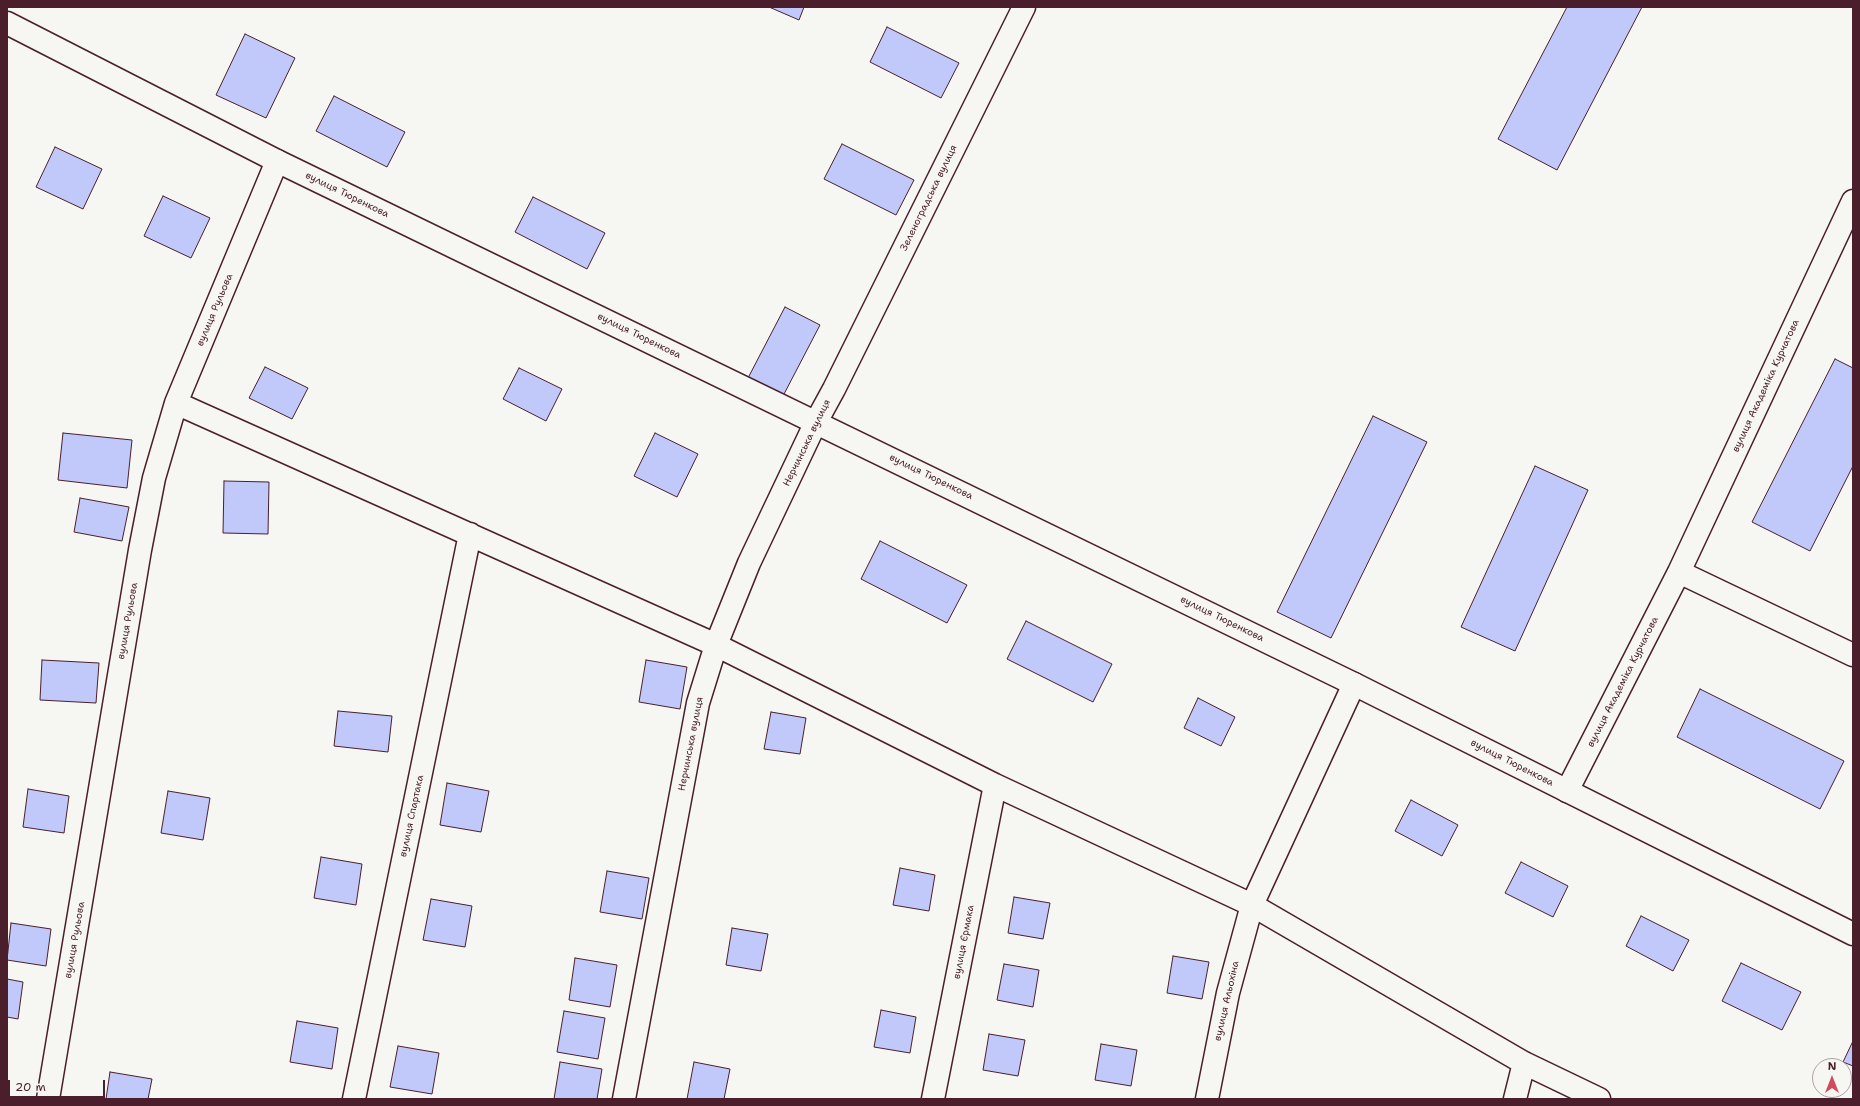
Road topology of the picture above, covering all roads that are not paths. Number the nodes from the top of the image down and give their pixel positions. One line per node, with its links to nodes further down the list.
1 (1019, 8): 5 (street, Зеленоградська вулиця)
2 (7, 23): 3 (street, вулиця Тюренкова)
3 (277, 161): 6 (street, вулиця Рульова); 7 (street, вулиця Тюренкова)
4 (1853, 201): 9 (street, вулиця Академіка Курчатова)
5 (834, 389): 7 (street, Нерчинська вулиця)
6 (176, 403): 8 (street); 18 (street, вулиця Рульова)
7 (816, 422): 10 (street, Нерчинська вулиця); 12 (street, вулиця Тюренкова)
8 (470, 534): 10 (street); 19 (street, вулиця Спартака)
9 (1679, 572): 11 (street); 14 (street, вулиця Академіка Курчатова)
10 (716, 645): 13 (street); 20 (street, Нерчинська вулиця)
11 (1853, 655)
12 (1354, 684): 14 (street, вулиця Тюренкова); 15 (street, вулиця Альохіна)
13 (995, 785): 15 (street); 21 (street, вулиця Єрмака)
14 (1567, 791): 16 (street, вулиця Тюренкова)
15 (1252, 905): 17 (street); 22 (street, вулиця Альохіна)
16 (1853, 934)
17 (1524, 1063): 23 (street); 24 (street)
18 (48, 1099)
19 (354, 1099)
20 (624, 1099)
21 (933, 1099)
22 (1207, 1099)
23 (1515, 1099)
24 (1599, 1099)

